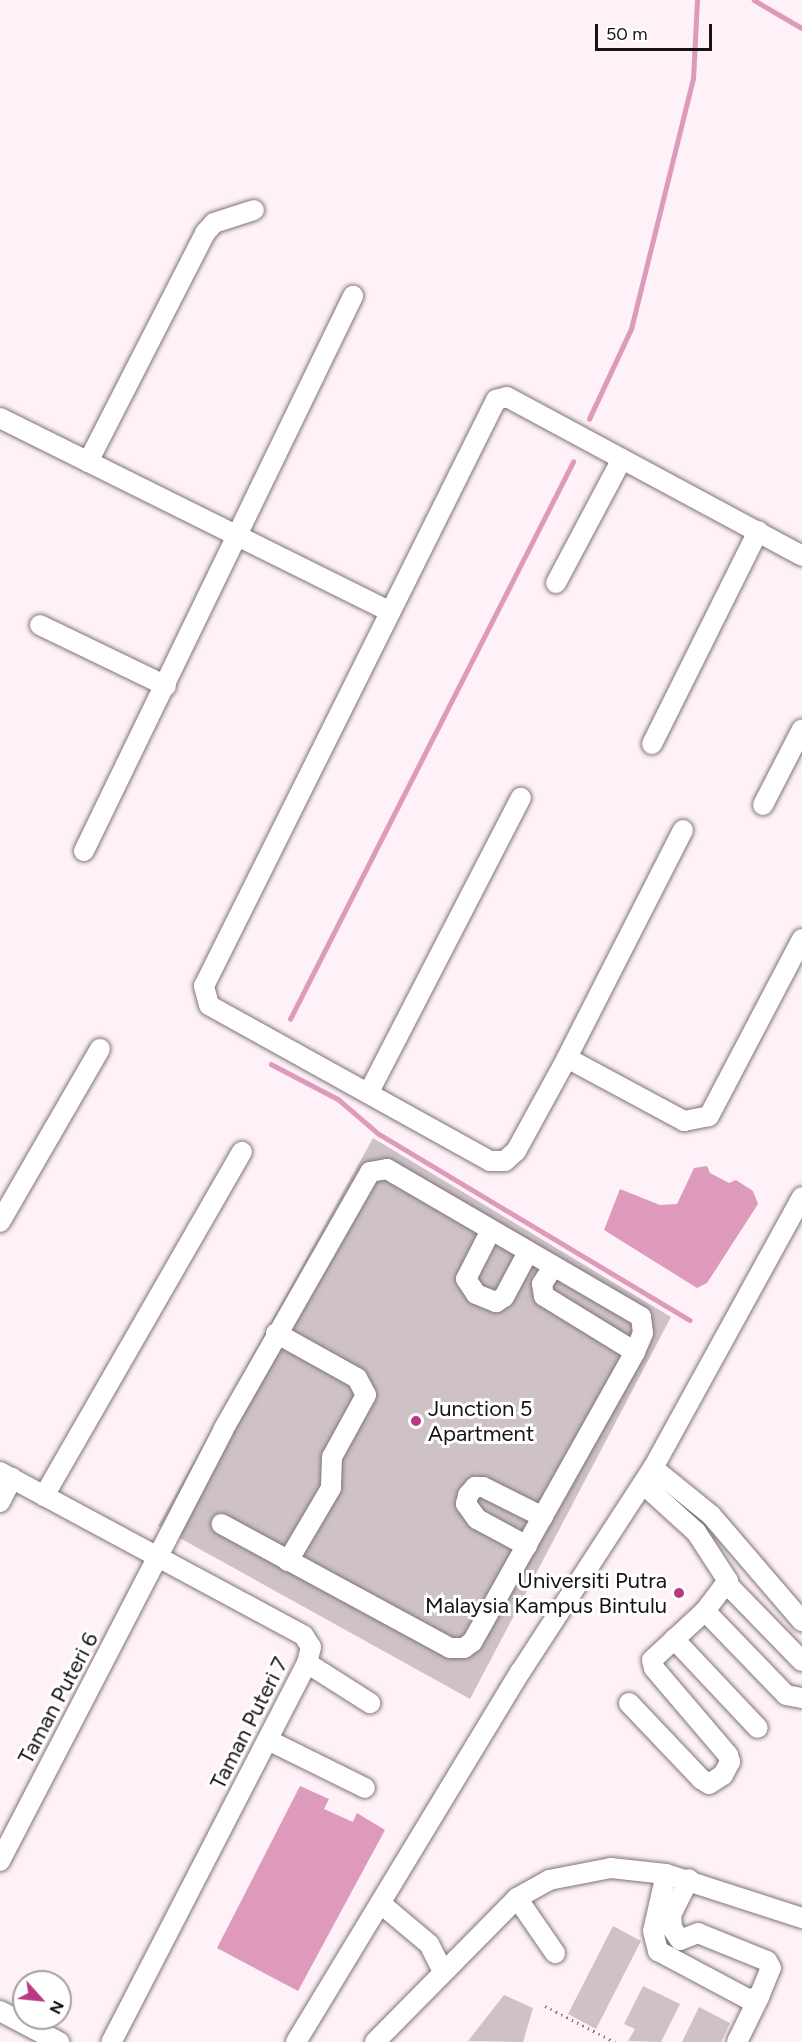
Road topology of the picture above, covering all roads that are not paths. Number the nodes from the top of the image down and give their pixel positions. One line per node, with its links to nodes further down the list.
1 (254, 210): 5 (street)
2 (353, 296): 7 (street)
3 (3, 427): 5 (street)
4 (622, 459): 6 (street); 9 (street); 10 (street)
5 (87, 462): 7 (street)
6 (758, 531): 8 (street); 14 (street)
7 (239, 539): 10 (street); 12 (street)
8 (802, 556)
9 (556, 583)
10 (388, 611): 22 (street)
11 (40, 625): 12 (street)
12 (166, 686): 18 (street)
13 (802, 729): 16 (street)
14 (652, 744)
15 (521, 798): 22 (street)
16 (763, 805)
17 (683, 830): 21 (street)
18 (84, 851)
19 (802, 939): 21 (street)
20 (100, 1049): 25 (street)
21 (567, 1058): 22 (street)
22 (369, 1092)
23 (242, 1152): 34 (street)
24 (802, 1197): 31 (street)
25 (0, 1222)
26 (491, 1230): 27 (street); 27 (street); 29 (street, Taman Puteri 6)
27 (528, 1252): 28 (street)
28 (553, 1267): 30 (street); 30 (street)
29 (276, 1334): 39 (street, Taman Puteri 6); 40 (street)
30 (635, 1352): 36 (street)
31 (654, 1468): 33 (street); 43 (street)
32 (6, 1475): 34 (street, Taman Puteri 7); 35 (street)
33 (643, 1484): 41 (street); 57 (street)
34 (44, 1496): 39 (street, Taman Puteri 7)
35 (0, 1502)
36 (543, 1517): 38 (street); 38 (street)
37 (222, 1524): 40 (street)
38 (527, 1546): 40 (street)
39 (159, 1557): 46 (street, Taman Puteri 7); 53 (street, Taman Puteri 6)
40 (288, 1561)
41 (728, 1585): 42 (street); 45 (street)
42 (705, 1611): 44 (street); 47 (street)
43 (802, 1621)
44 (674, 1639): 49 (street); 50 (street)
45 (802, 1661)
46 (307, 1663): 48 (street); 51 (street, Taman Puteri 7)
47 (802, 1698)
48 (370, 1702)
49 (629, 1704)
50 (758, 1728)
51 (268, 1740): 52 (street); 66 (street, Taman Puteri 7)
52 (365, 1788)
53 (0, 1861)
54 (666, 1874): 55 (street); 56 (street); 61 (street)
55 (689, 1879): 58 (street); 59 (street)
56 (517, 1898): 60 (street); 62 (street)
57 (380, 1903): 62 (street); 67 (street)
58 (802, 1918)
59 (685, 1941): 61 (street); 63 (street)
60 (555, 1953)
61 (673, 1960): 63 (street)
62 (442, 1970): 68 (street)
63 (759, 1997): 69 (street)
64 (0, 2011): 65 (street)
65 (59, 2042)
66 (111, 2042)
67 (296, 2042)
68 (375, 2042)
69 (737, 2042)

